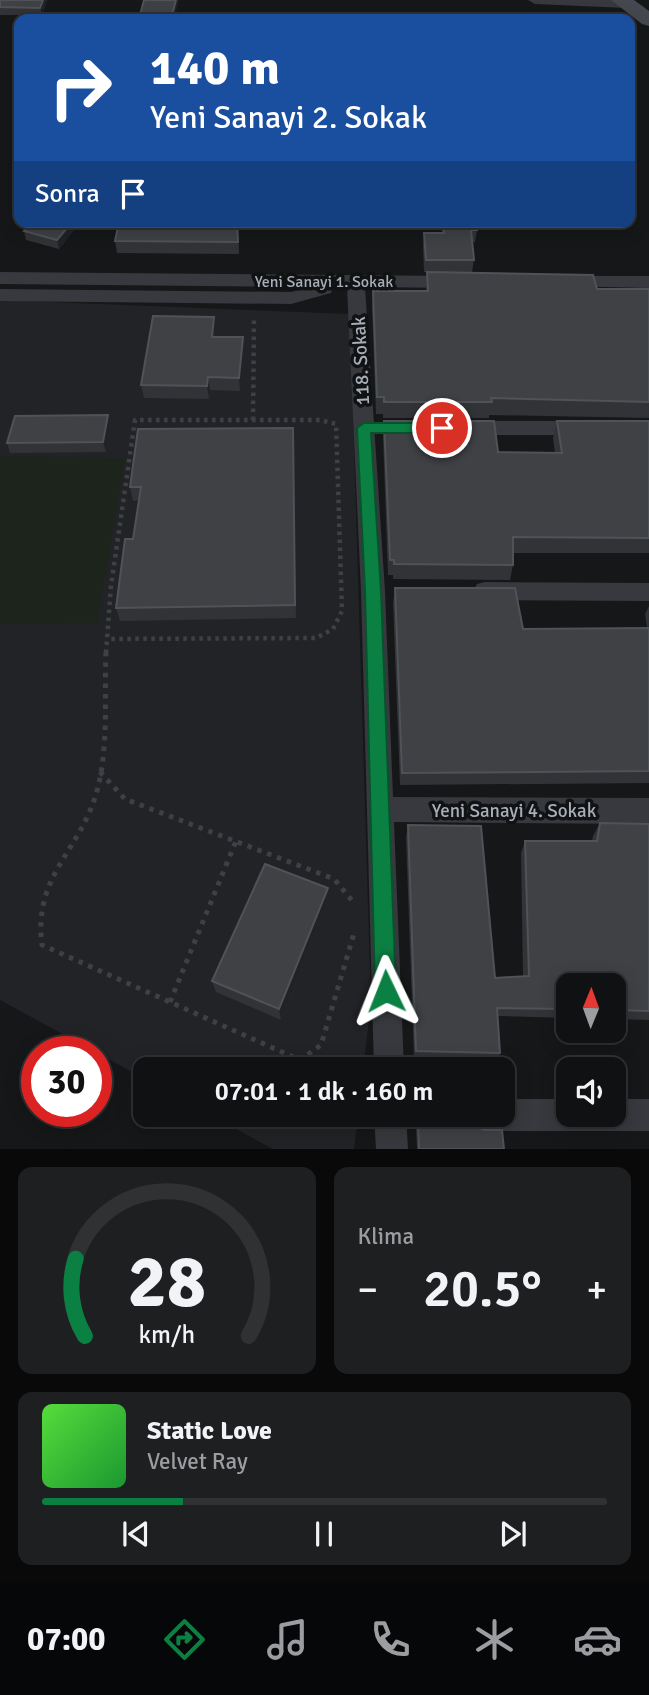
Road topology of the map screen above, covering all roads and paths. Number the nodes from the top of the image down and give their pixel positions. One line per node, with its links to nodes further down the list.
1 (535, 0): 2 (street)
2 (624, 2): 3 (street)
3 (649, 20)
4 (0, 278): 5 (street, Yeni Sanayi 1. Sokak)
5 (356, 281): 6 (street, Yeni Sanayi 1. Sokak); 10 (street); 12 (street, 118. Sokak)
6 (467, 282)
7 (551, 282): 8 (street)
8 (649, 282)
9 (0, 295): 10 (street)
10 (254, 298): 11 (path)
11 (253, 420): 20 (path); 20 (path)
12 (364, 428): 13 (street); 16 (street, 118. Sokak)
13 (391, 428)
14 (445, 428): 15 (street)
15 (608, 428)
16 (373, 591): 17 (street); 22 (street, 118. Sokak)
17 (401, 591)
18 (456, 591): 19 (street)
19 (649, 592)
20 (107, 639): 21 (path)
21 (100, 772): 24 (path); 27 (path)
22 (378, 809): 23 (street, Yeni Sanayi 4. Sokak); 28 (street, 118. Sokak)
23 (649, 811)
24 (236, 841): 25 (path); 27 (path)
25 (355, 915)
26 (355, 928): 27 (path)
27 (170, 1002)
28 (388, 1057)
29 (515, 1115): 30 (street)
30 (649, 1115)
31 (391, 1127): 32 (street)
32 (392, 1149)

